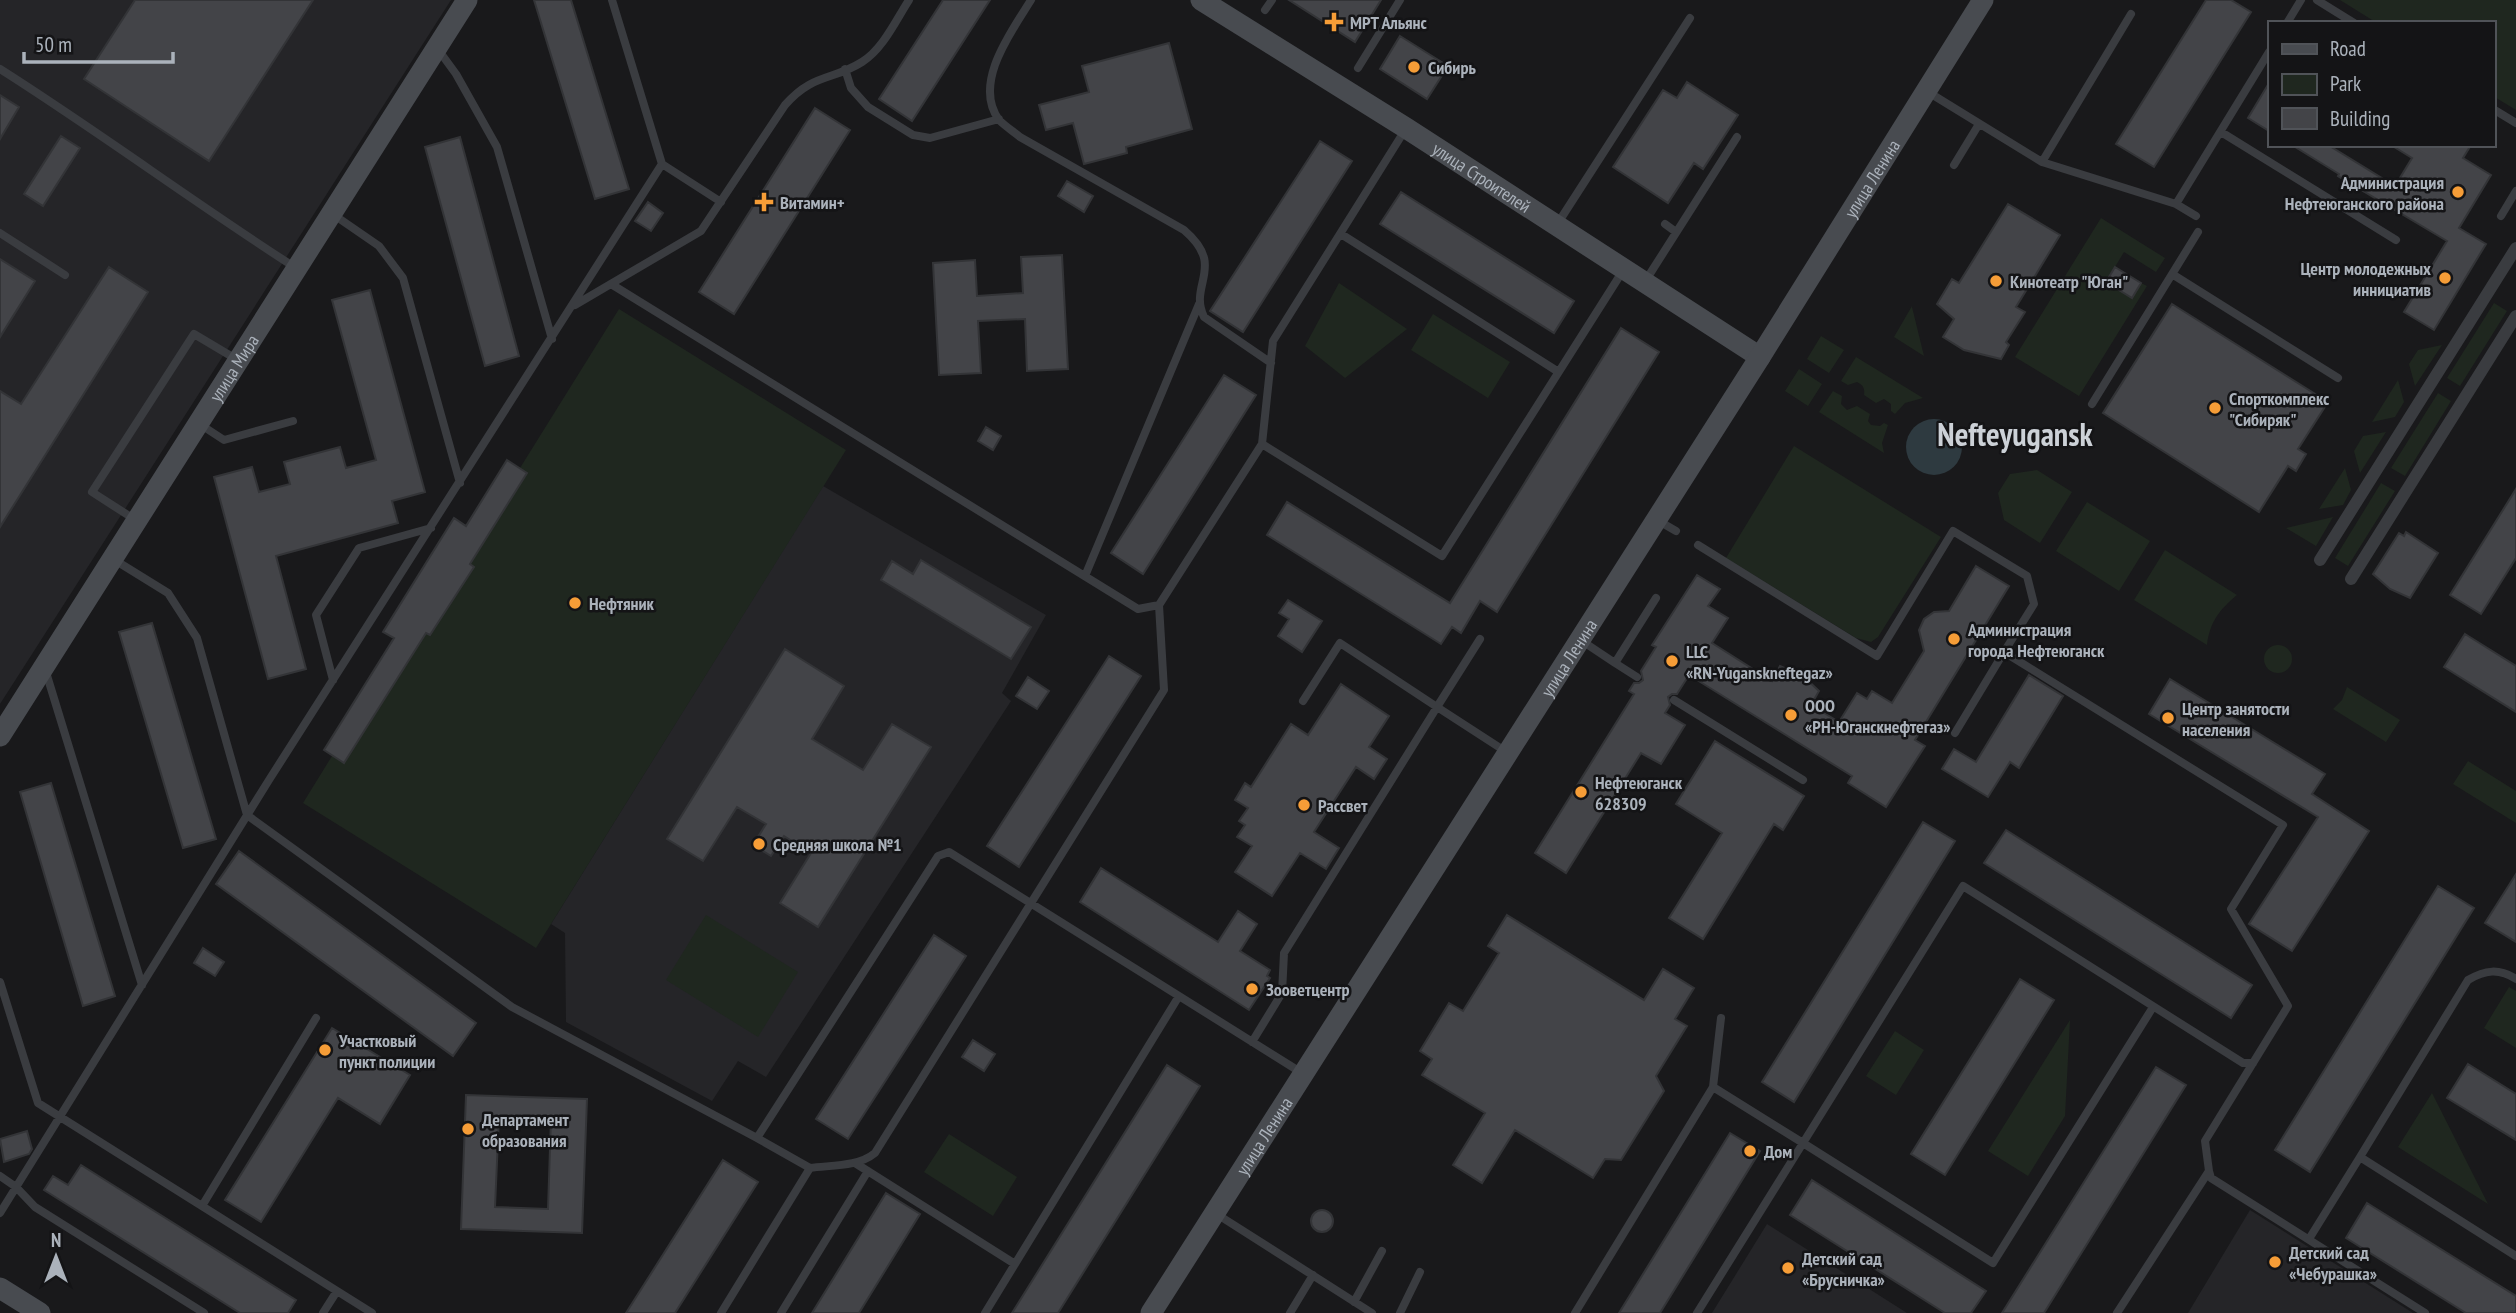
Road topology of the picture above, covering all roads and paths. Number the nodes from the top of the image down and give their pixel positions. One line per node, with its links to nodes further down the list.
1 (467, 0): 16 (main road, улица Мира)
2 (612, 0): 30 (lane)
3 (909, 0): 20 (lane)
4 (1031, 0): 23 (lane)
5 (1201, 0): 26 (main road, улица Строителей)
6 (1272, 0): 11 (lane)
7 (1400, 0): 18 (lane)
8 (1983, 0): 21 (main road, улица Ленина)
9 (2301, 0): 14 (lane)
10 (2317, 0): 15 (lane)
11 (1265, 10)
12 (2131, 14): 29 (lane)
13 (1689, 18): 32 (lane)
14 (2288, 21)
15 (2351, 21)
16 (436, 47): 37 (main road, улица Мира); 57 (lane)
17 (2268, 54): 27 (lane)
18 (1358, 68)
19 (0, 69): 48 (lane)
20 (845, 69): 23 (lane); 35 (lane)
21 (1926, 91): 25 (lane); 58 (main road, улица Ленина)
22 (2495, 110): 24 (lane)
23 (999, 119): 54 (lane)
24 (2516, 123)
25 (1979, 124): 29 (lane); 31 (lane)
26 (1406, 128): 41 (main road, улица Строителей); 45 (lane)
27 (2221, 132): 36 (lane); 46 (lane)
28 (1737, 137): 42 (lane)
29 (2042, 162): 36 (lane)
30 (662, 164): 35 (lane); 55 (lane)
31 (1954, 165)
32 (1589, 175): 33 (lane); 41 (lane)
33 (1598, 181)
34 (2516, 191): 39 (lane)
35 (721, 202): 53 (lane)
36 (2176, 204): 38 (lane)
37 (332, 213): 48 (main road, улица Мира); 67 (lane)
38 (2196, 216)
39 (2501, 216)
40 (1665, 224): 42 (lane)
41 (1557, 226): 49 (main road, улица Строителей)
42 (1676, 232): 52 (lane)
43 (2198, 232): 50 (lane)
44 (0, 233): 51 (lane)
45 (1340, 234): 60 (lane); 61 (lane)
46 (2396, 240)
47 (2516, 248): 74 (street)
48 (297, 269): 59 (main road, улица Мира)
49 (1624, 269): 52 (main road, улица Строителей); 61 (lane)
50 (2172, 274): 62 (lane); 63 (lane)
51 (65, 275)
52 (1644, 282): 58 (main road, улица Строителей)
53 (611, 284): 55 (lane); 75 (lane)
54 (1200, 301): 60 (lane); 75 (lane)
55 (572, 307): 57 (lane)
56 (2516, 316): 76 (street)
57 (552, 339): 67 (lane)
58 (1760, 357): 68 (main road, улица Ленина)
59 (238, 361): 65 (main road, улица Мира); 69 (lane)
60 (1271, 363): 66 (lane)
61 (1557, 371): 66 (lane)
62 (2338, 378)
63 (2092, 404)
64 (293, 421): 65 (lane)
65 (198, 423): 69 (main road, улица Мира)
66 (1262, 444): 78 (lane)
67 (460, 482): 70 (lane)
68 (1656, 519): 71 (lane); 80 (main road, улица Ленина)
69 (136, 521): 73 (main road, улица Мира)
70 (431, 528): 85 (lane); 85 (lane)
71 (1676, 531)
72 (1698, 545): 81 (lane)
73 (113, 558): 83 (main road, улица Мира); 93 (lane)
74 (2320, 560)
75 (1084, 576): 78 (lane)
76 (2351, 579)
77 (1656, 598): 82 (lane)
78 (1159, 605): 94 (lane)
79 (1480, 639): 88 (lane)
80 (1579, 640): 82 (lane); 91 (main road, улица Ленина)
81 (2004, 652): 89 (lane); 103 (lane)
82 (1615, 663): 84 (lane)
83 (44, 666): 90 (main road, улица Мира); 97 (lane)
84 (1637, 677)
85 (333, 680): 93 (lane)
86 (1674, 700): 92 (lane)
87 (1303, 701): 88 (lane)
88 (1437, 707): 91 (lane); 102 (lane)
89 (1955, 733)
90 (0, 736)
91 (1508, 752): 104 (main road, улица Ленина)
92 (1802, 780)
93 (247, 816): 97 (lane); 107 (lane)
94 (1032, 904): 98 (lane); 107 (lane); 110 (lane)
95 (2516, 979): 109 (lane)
96 (0, 982): 106 (lane)
97 (142, 985): 106 (lane)
98 (1179, 996): 102 (lane); 122 (lane)
99 (2153, 1007): 103 (lane); 108 (lane); 108 (lane)
100 (316, 1018): 116 (lane)
101 (1721, 1018): 105 (lane)
102 (1252, 1042): 104 (lane)
103 (2253, 1063): 113 (lane)
104 (1302, 1073): 118 (main road, улица Ленина)
105 (1713, 1087): 108 (lane); 139 (lane)
106 (60, 1117): 115 (lane); 116 (lane)
107 (757, 1138): 111 (lane)
108 (1803, 1143): 140 (lane)
109 (2360, 1157): 119 (lane); 121 (lane)
110 (855, 1163): 111 (lane); 112 (lane)
111 (810, 1168): 132 (lane)
112 (868, 1171): 122 (lane); 133 (lane)
113 (2209, 1171): 119 (lane); 141 (lane)
114 (0, 1176): 115 (lane)
115 (16, 1187): 117 (lane); 129 (lane)
116 (202, 1206): 126 (lane)
117 (0, 1213)
118 (1215, 1213): 124 (lane); 135 (main road, улица Ленина)
119 (2309, 1239): 142 (lane)
120 (1382, 1251): 127 (lane)
121 (2516, 1256)
122 (1015, 1265): 134 (lane)
123 (1420, 1272): 138 (lane)
124 (1313, 1275): 127 (lane); 136 (lane)
125 (0, 1288): 128 (main road)
126 (337, 1291): 130 (lane); 131 (lane)
127 (1354, 1302): 137 (lane)
128 (40, 1313)
129 (204, 1313)
130 (323, 1313)
131 (372, 1313)
132 (721, 1313)
133 (781, 1313)
134 (985, 1313)
135 (1151, 1313)
136 (1290, 1313)
137 (1372, 1313)
138 (1399, 1313)
139 (1575, 1313)
140 (1697, 1313)
141 (2118, 1313)
142 (2426, 1313)

